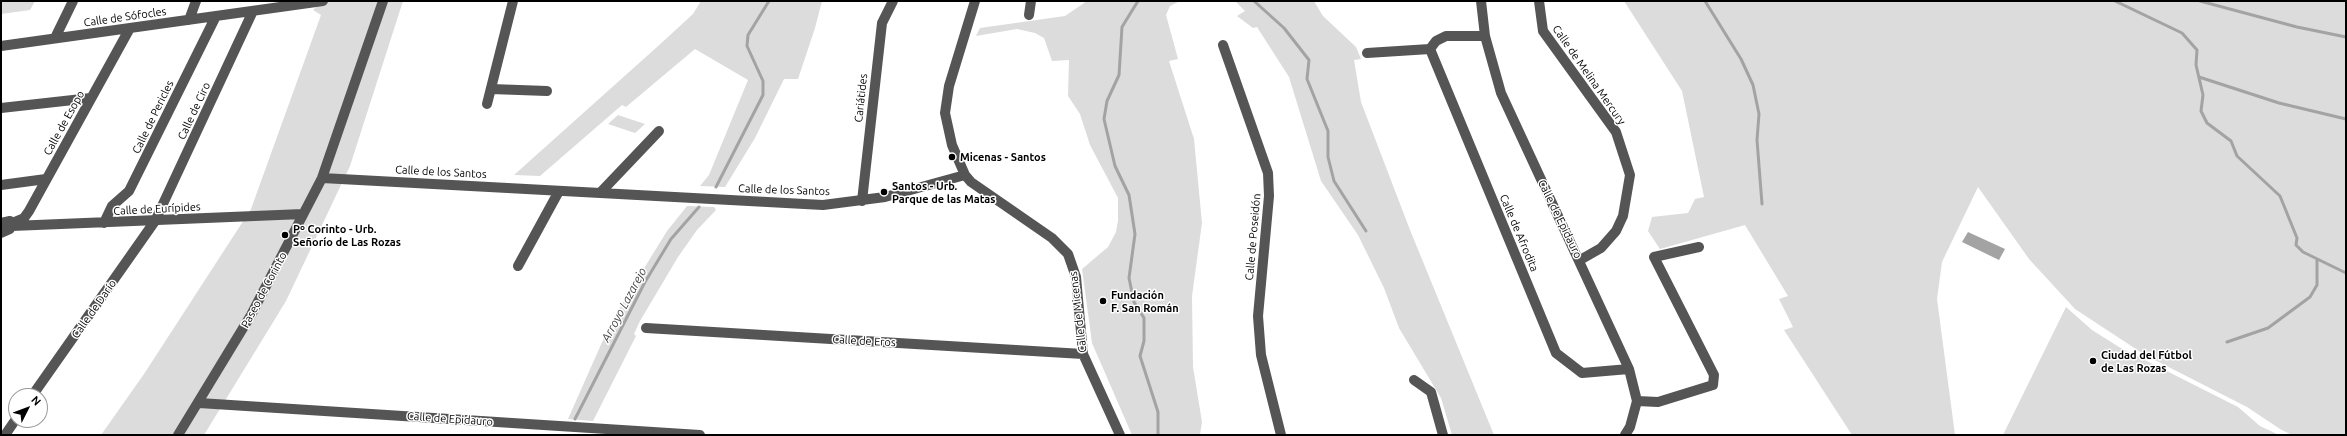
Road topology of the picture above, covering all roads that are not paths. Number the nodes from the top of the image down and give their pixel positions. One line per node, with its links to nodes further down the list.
1 (74, 1): 17 (street)
2 (196, 1): 14 (street)
3 (323, 1): 11 (street, Calle de Sófocles)
4 (383, 1): 29 (street, Paseo de Corinto)
5 (513, 1): 22 (street)
6 (893, 1): 34 (street, Cariátides)
7 (975, 1): 28 (street, Calle de Micenas)
8 (1031, 1): 12 (street)
9 (1539, 1): 42 (street, Calle de Melina Mercury)
10 (1478, 2): 16 (street, Calle de Epidauro)
11 (253, 11): 13 (street, Calle de Sófocles); 36 (street, Calle de Ciro)
12 (1028, 15)
13 (216, 16): 14 (street, Calle de Sófocles); 38 (street, Calle de Pericles)
14 (189, 20): 15 (street, Calle de Sófocles)
15 (130, 28): 17 (street, Calle de Sófocles); 24 (street, Calle de Esopo)
16 (1484, 36): 20 (street); 42 (street, Calle de Epidauro)
17 (54, 38): 19 (street, Calle de Sófocles)
18 (1223, 45): 54 (street, Calle de Poseidón)
19 (1, 46)
20 (1430, 49): 21 (street); 46 (street, Calle de Afrodita)
21 (1367, 53)
22 (491, 89): 23 (street); 25 (street)
23 (546, 90)
24 (91, 98): 26 (street); 30 (street, Calle de Esopo)
25 (487, 104)
26 (1, 108)
27 (659, 131): 33 (street)
28 (965, 176): 34 (street, Calle de los Santos); 45 (street, Calle de Micenas)
29 (322, 178): 32 (street, Calle de los Santos); 35 (street, Paseo de Corinto)
30 (46, 179): 31 (street); 39 (street, Calle de Esopo)
31 (1, 185)
32 (560, 191): 33 (street, Calle de los Santos); 43 (street)
33 (600, 193): 34 (street, Calle de los Santos)
34 (862, 201)
35 (303, 214): 36 (street, Calle de Eurípides); 50 (street, Paseo de Corinto)
36 (155, 221): 38 (street, Calle de Eurípides); 48 (street, Calle de Darío)
37 (1, 223): 39 (street, Calle de Eurípides)
38 (104, 223): 39 (street, Calle de Eurípides)
39 (12, 225): 40 (street, Calle de Esopo)
40 (1, 233)
41 (1699, 248): 49 (street)
42 (1580, 260): 46 (street, Calle de Epidauro)
43 (518, 266)
44 (646, 328): 45 (street, Calle de Eros)
45 (1082, 354): 53 (street, Calle de Micenas)
46 (1629, 369): 49 (street, Calle de Epidauro)
47 (1414, 380): 55 (street)
48 (38, 388)
49 (1637, 401): 56 (street, Calle de Epidauro)
50 (199, 403): 51 (street, Paseo de Corinto); 52 (street, Calle de Epidauro)
51 (178, 435)
52 (700, 435)
53 (1120, 435)
54 (1281, 435)
55 (1443, 435)
56 (1625, 435)

